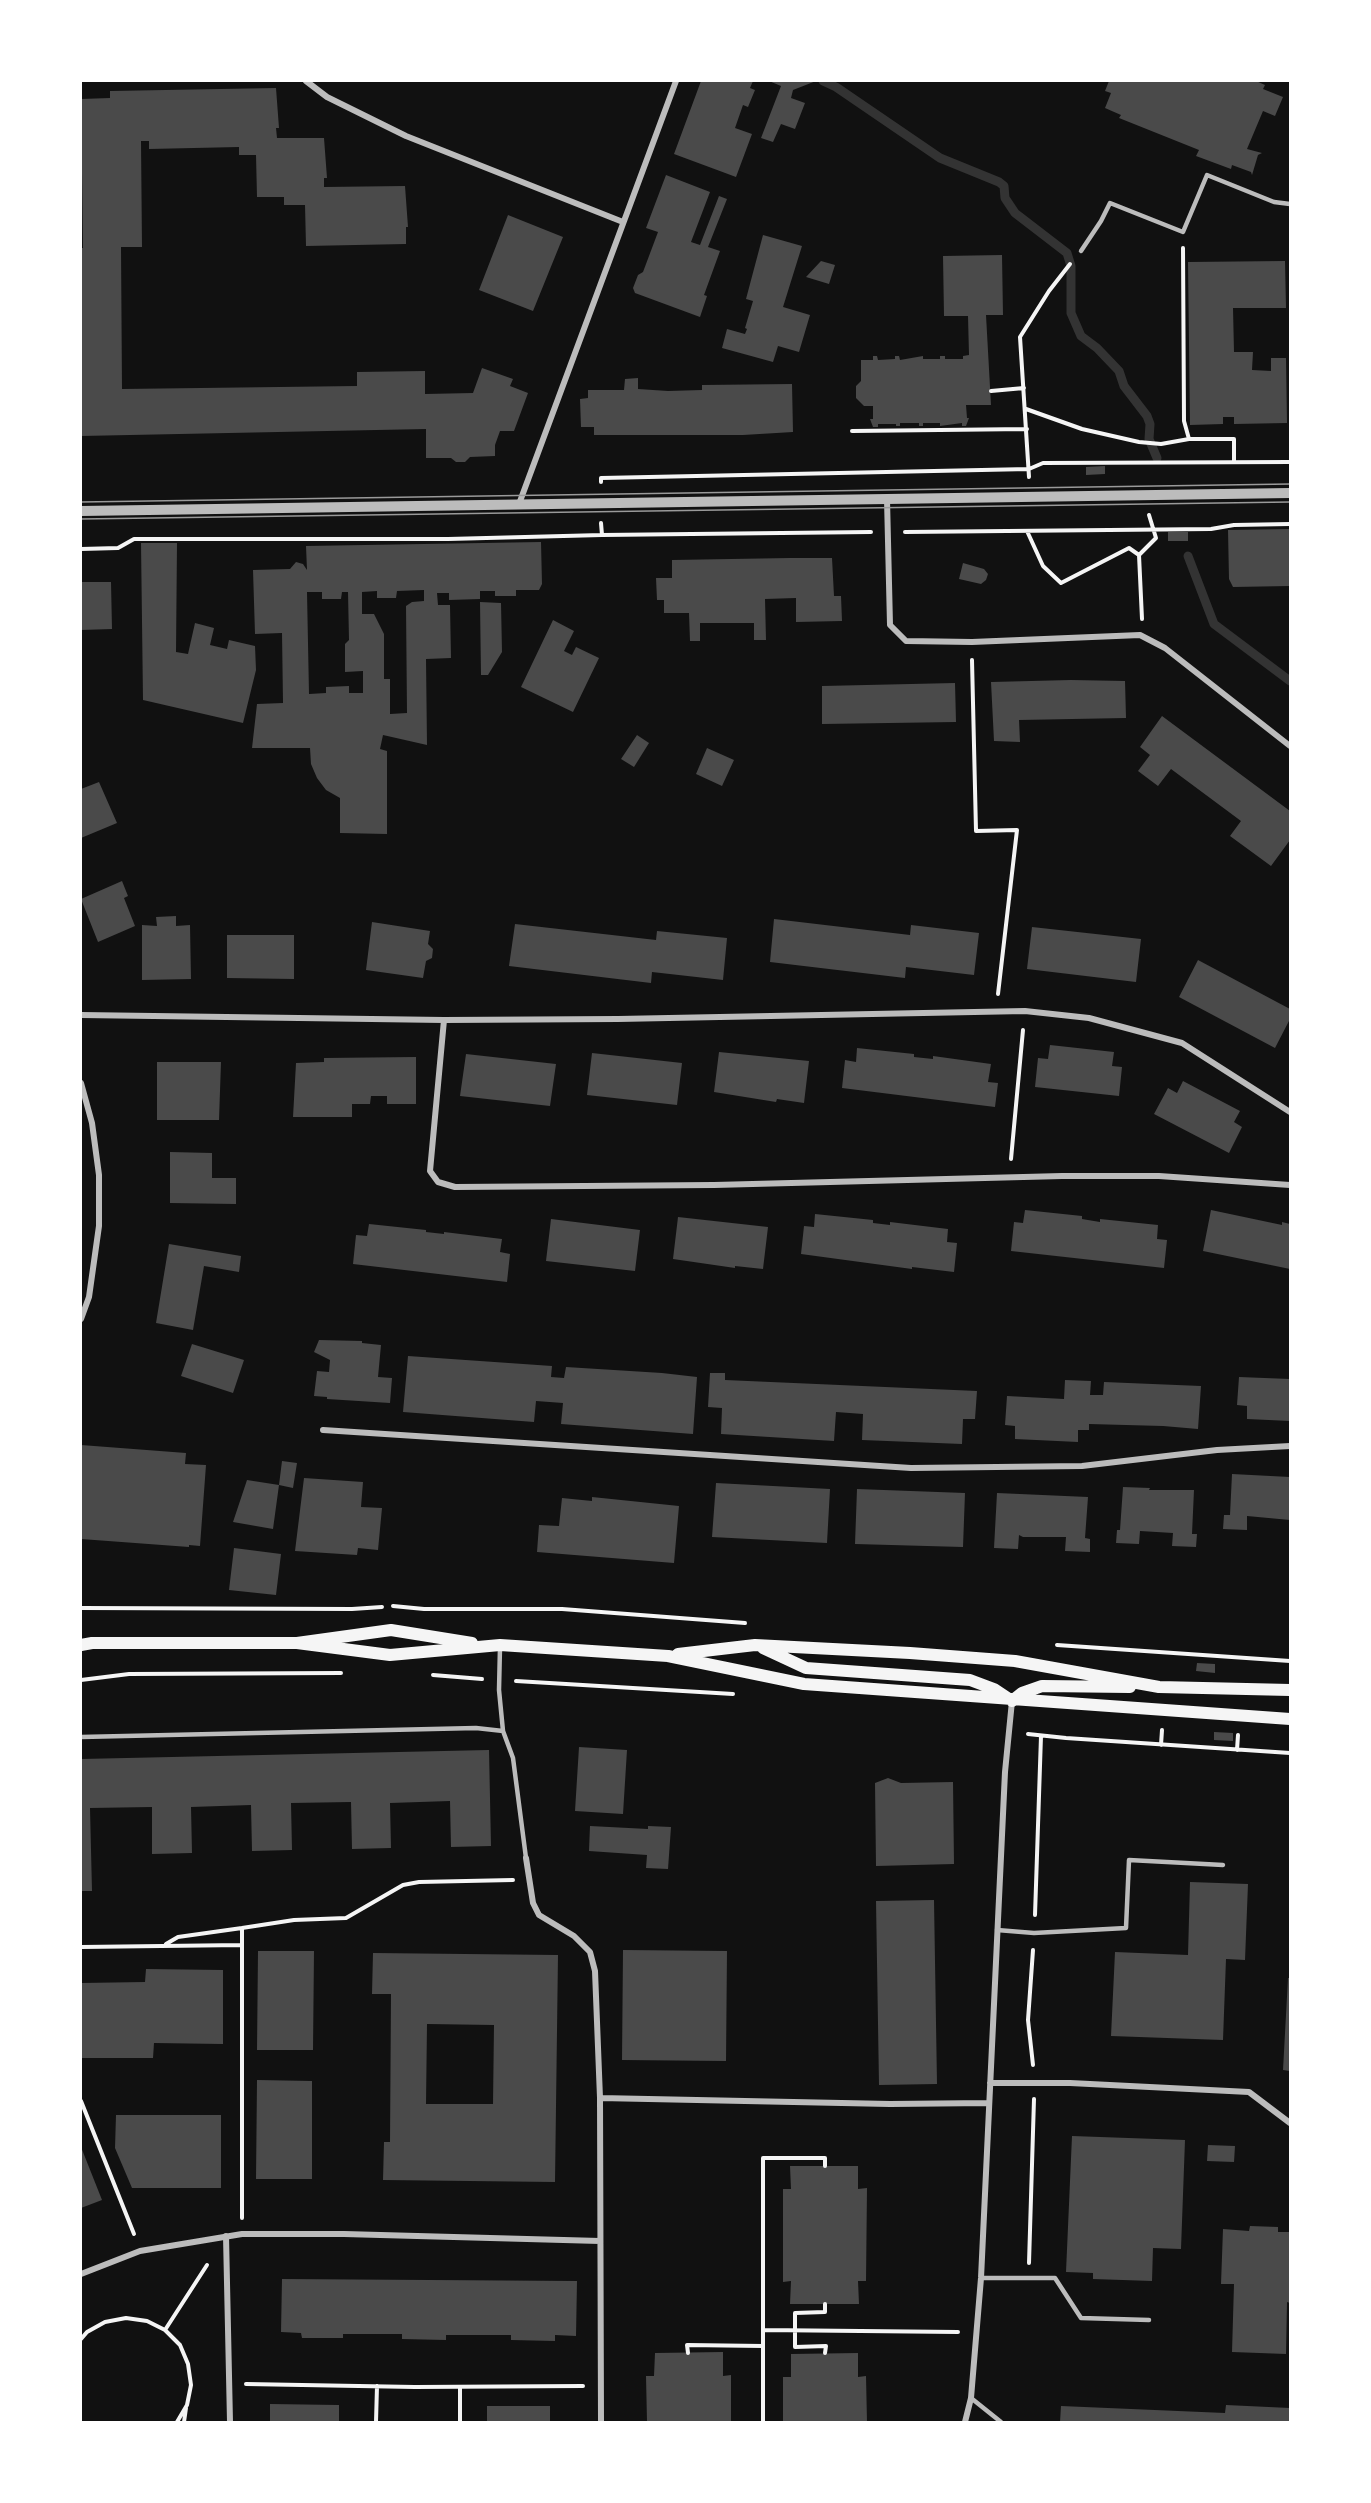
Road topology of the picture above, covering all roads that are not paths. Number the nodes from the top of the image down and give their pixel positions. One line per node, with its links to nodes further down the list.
1 (306, 81): 4 (street)
2 (676, 81): 4 (street)
3 (1290, 204): 5 (lane)
4 (623, 222): 8 (street)
5 (1081, 250)
6 (1290, 493): 7 (street)
7 (887, 499): 8 (street); 10 (street)
8 (519, 504): 9 (street)
9 (81, 511)
10 (1290, 746)
11 (81, 1015): 12 (street)
12 (444, 1020): 14 (street); 15 (street)
13 (81, 1083): 16 (street)
14 (1290, 1112)
15 (1290, 1185)
16 (81, 1319)
17 (322, 1430): 18 (street)
18 (1290, 1446)
19 (297, 1643): 20 (main road); 22 (main road); 22 (main road)
20 (81, 1645)
21 (755, 1645): 23 (main road); 24 (main road); 26 (main road)
22 (496, 1646): 23 (main road); 28 (lane)
23 (668, 1656): 26 (main road)
24 (1159, 1687): 25 (main road); 26 (main road)
25 (1290, 1690)
26 (1012, 1701): 27 (main road); 32 (street)
27 (1290, 1719)
28 (503, 1731): 29 (lane); 30 (lane)
29 (81, 1737)
30 (526, 1858): 34 (street)
31 (1222, 1865): 32 (lane)
32 (997, 1930): 33 (street)
33 (990, 2083): 35 (street); 36 (street)
34 (600, 2098): 35 (street); 38 (street)
35 (989, 2103): 40 (street)
36 (1290, 2123)
37 (226, 2236): 38 (street); 39 (street); 43 (street)
38 (600, 2241): 44 (street)
39 (81, 2274)
40 (981, 2278): 41 (lane); 42 (street)
41 (1149, 2320)
42 (972, 2398): 45 (street); 46 (lane)
43 (230, 2422)
44 (601, 2422)
45 (966, 2422)
46 (1001, 2422)

